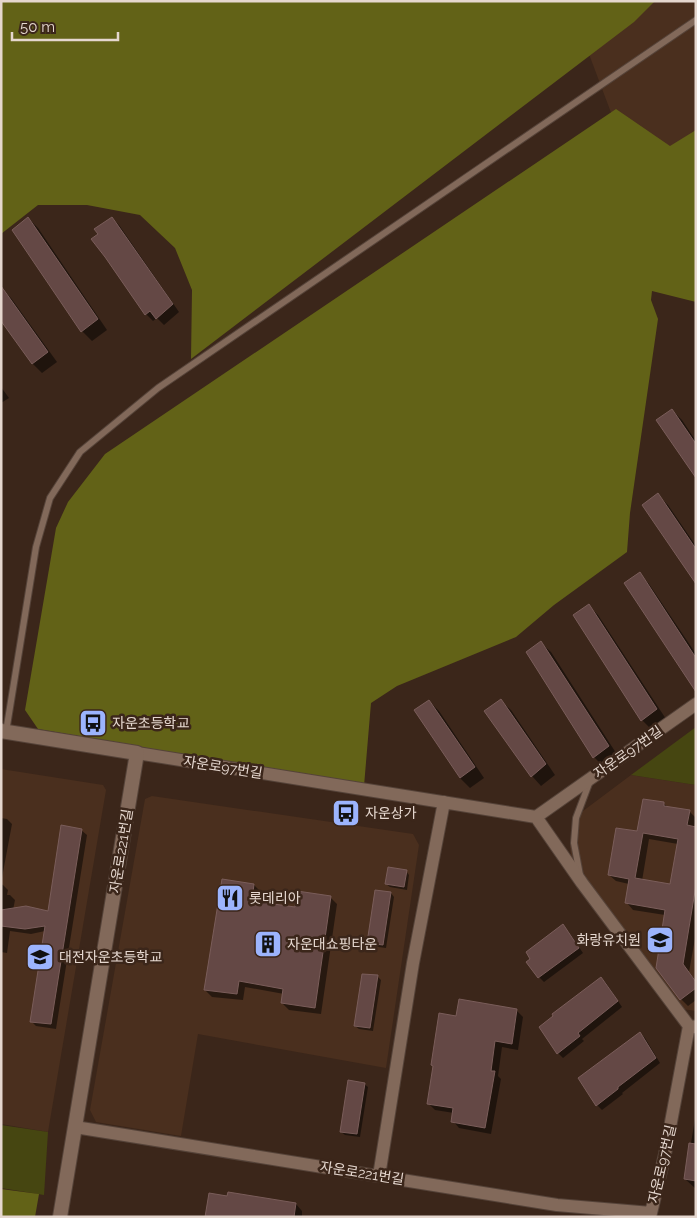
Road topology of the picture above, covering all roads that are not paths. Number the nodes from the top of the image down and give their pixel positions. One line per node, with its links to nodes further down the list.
1 (696, 20): 3 (lane)
2 (696, 704): 5 (street, 자운로97번길)
3 (4, 732): 4 (street, 자운로97번길)
4 (137, 753): 6 (street, 자운로97번길); 10 (street, 자운로221번길)
5 (592, 778): 7 (street, 자운로97번길); 8 (lane)
6 (444, 802): 7 (street, 자운로97번길); 11 (street)
7 (536, 817): 8 (street, 자운로97번길)
8 (582, 883): 9 (street, 자운로97번길)
9 (693, 1026): 12 (street, 자운로97번길)
10 (75, 1127): 11 (street, 자운로221번길); 13 (street, 자운로221번길)
11 (379, 1176): 12 (street, 자운로221번길)
12 (654, 1216)
13 (60, 1217)

